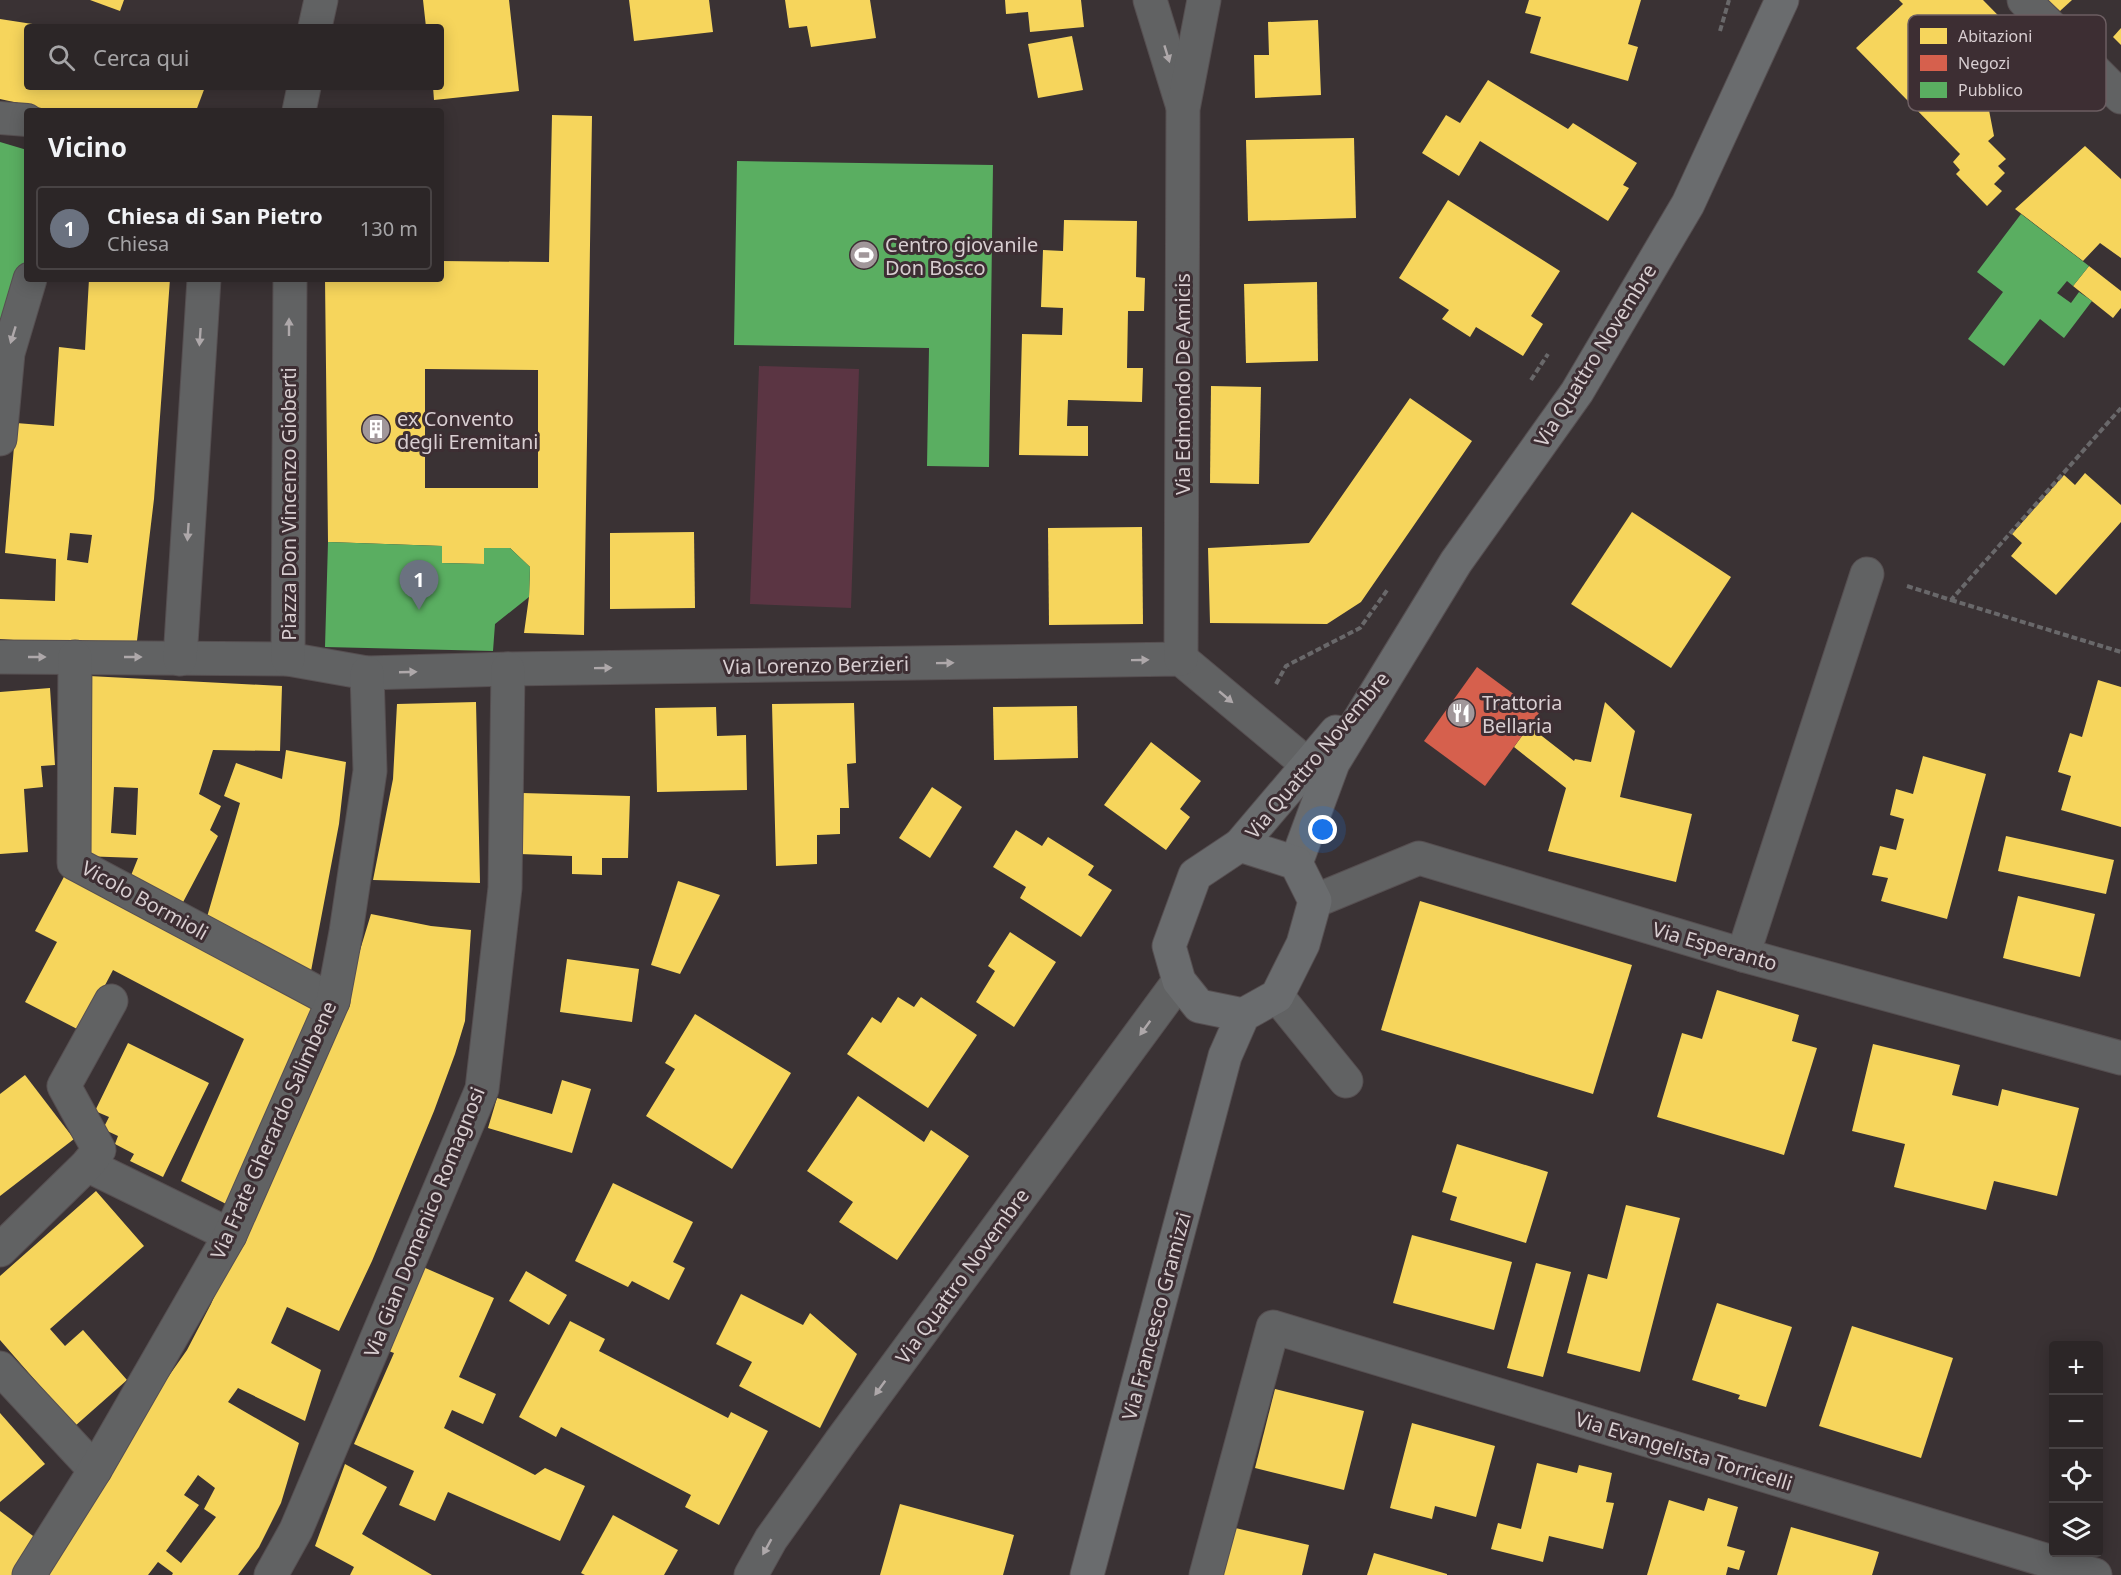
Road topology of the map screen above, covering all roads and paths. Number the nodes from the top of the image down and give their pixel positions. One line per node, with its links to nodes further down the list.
1 (321, 0): 9 (street)
2 (1150, 0): 15 (street, Via Edmondo De Amicis, one-way to 15)
3 (1204, 0): 15 (street, Via Edmondo De Amicis)
4 (1729, 0): 10 (path)
5 (1782, 0): 7 (main road, Via Quattro Novembre)
6 (2024, 0): 8 (street)
7 (1771, 15): 34 (main road, Via Quattro Novembre)
8 (2039, 15)
9 (316, 24)
10 (1719, 33)
11 (2106, 81): 13 (street)
12 (302, 90): 14 (street)
13 (2121, 96)
14 (300, 108)
15 (1183, 109): 33 (street, Via Edmondo De Amicis)
16 (0, 118): 17 (street)
17 (24, 120)
18 (29, 282): 24 (street, one-way to 24)
19 (204, 282): 31 (street, one-way to 31)
20 (290, 282): 32 (street, Piazza Don Vincenzo Gioberti, one-way to 20)
21 (1553, 346): 22 (path)
22 (1527, 387)
23 (2121, 408): 27 (path)
24 (0, 439)
25 (1867, 574): 27 (path); 42 (street)
26 (1394, 581): 37 (path)
27 (1951, 600): 28 (path)
28 (2121, 652)
29 (0, 657): 30 (street, Piazza Don Vincenzo Gioberti, one-way to 30)
30 (75, 657): 31 (street, Piazza Don Vincenzo Gioberti, one-way to 31); 45 (street, Vicolo Bormioli)
31 (180, 659): 32 (street, Piazza Don Vincenzo Gioberti)
32 (288, 659): 36 (street, Via Lorenzo Berzieri)
33 (1181, 660): 35 (street, Via Lorenzo Berzieri, one-way to 33); 37 (street, one-way to 37)
34 (1394, 665): 38 (main road, Via Quattro Novembre); 40 (main road, Via Quattro Novembre)
35 (508, 669): 36 (street, Via Lorenzo Berzieri, one-way to 35); 58 (street, Via Gian Domenico Romagnosi)
36 (367, 673): 45 (street, Via Frate Gherardo Salimbene)
37 (1253, 720): 38 (street)
38 (1308, 765): 39 (main road, Via Quattro Novembre)
39 (1240, 845): 40 (main road, Via Quattro Novembre); 43 (main road, Via Quattro Novembre)
40 (1296, 864): 41 (main road)
41 (1315, 901): 42 (street, Via Esperanto); 44 (main road)
42 (1743, 955): 50 (street, Via Esperanto)
43 (1179, 981): 47 (main road, Via Quattro Novembre); 59 (street, Via Quattro Novembre, one-way to 59)
44 (1277, 996): 48 (main road); 51 (street)
45 (333, 1000): 53 (street, Via Frate Gherardo Salimbene)
46 (111, 1001): 52 (street)
47 (1199, 1006): 48 (main road); 49 (main road, Via Quattro Novembre)
48 (1243, 1016): 49 (main road)
49 (1225, 1056): 60 (main road, Via Francesco Gramizzi)
50 (2121, 1058)
51 (1346, 1081)
52 (87, 1165): 53 (street); 54 (street)
53 (230, 1235): 56 (street, Via Frate Gherardo Salimbene)
54 (0, 1250)
55 (0, 1368): 56 (street)
56 (95, 1470): 57 (street, Via Frate Gherardo Salimbene)
57 (29, 1575)
58 (271, 1575)
59 (752, 1575)
60 (1087, 1575)
61 (1206, 1575): 62 (street, Via Evangelista Torricelli)
62 (2095, 1575)

